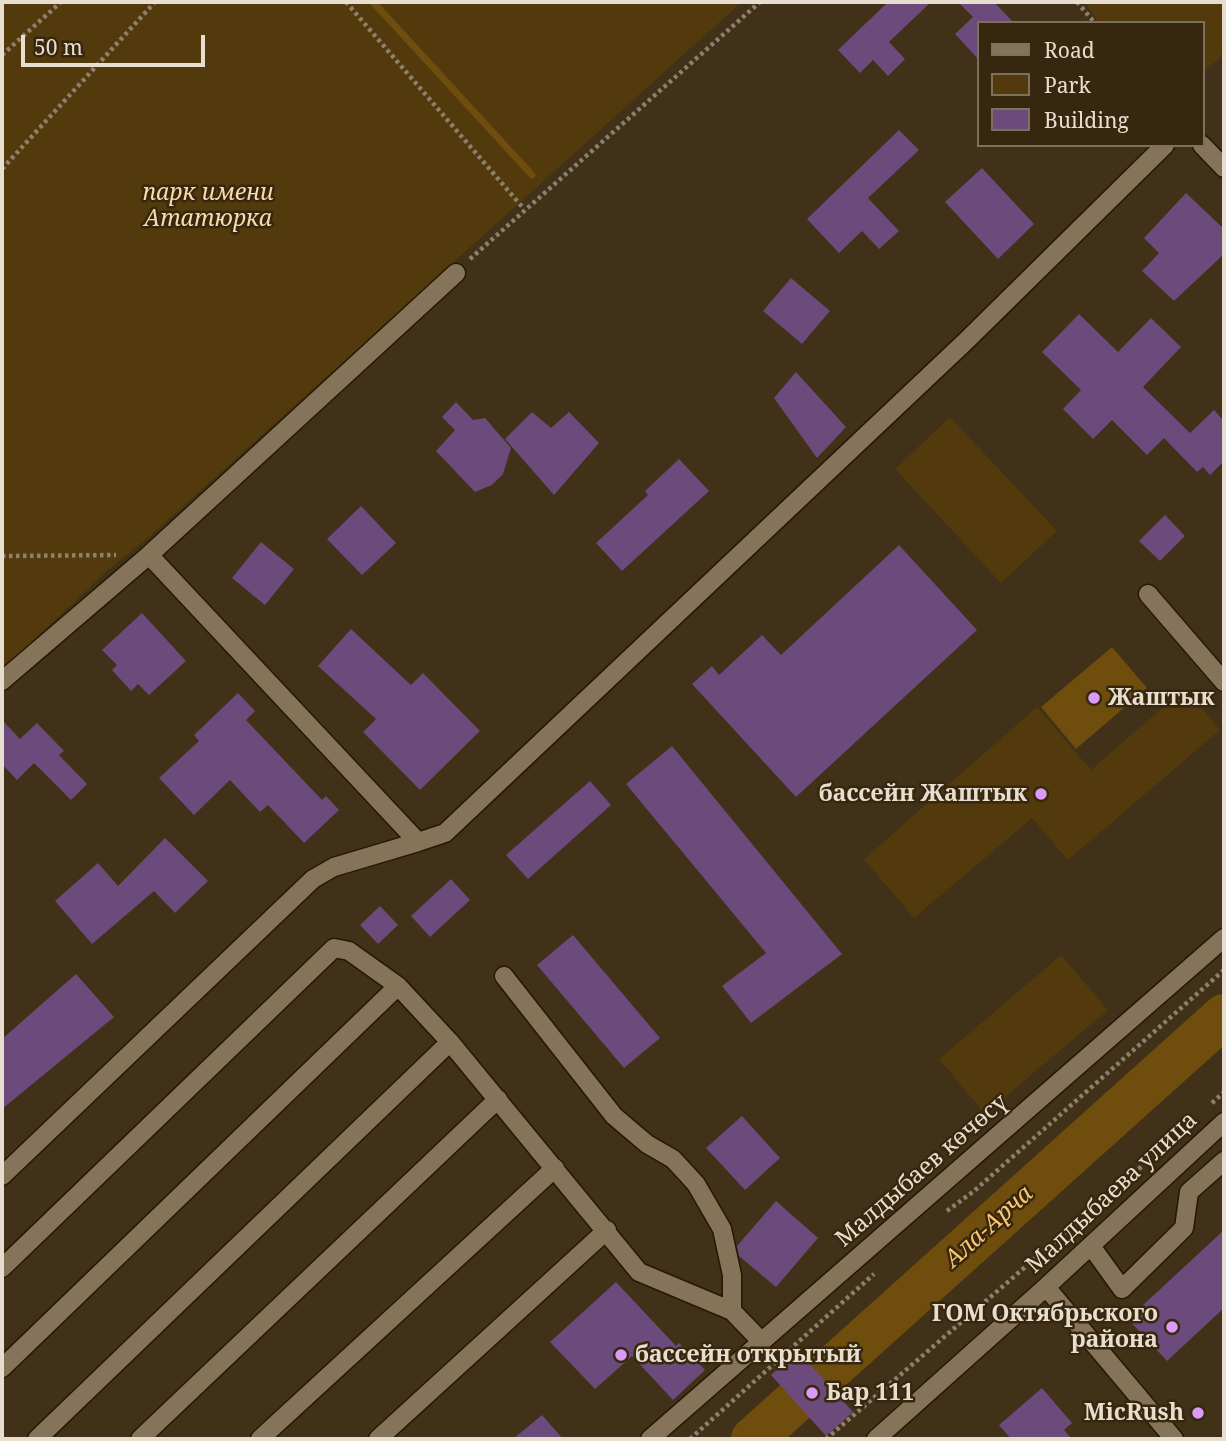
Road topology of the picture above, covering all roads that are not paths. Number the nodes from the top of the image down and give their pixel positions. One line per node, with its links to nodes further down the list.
1 (1163, 147): 9 (street)
2 (1204, 147): 3 (street)
3 (1224, 168)
4 (456, 273): 5 (street)
5 (149, 555): 7 (street); 9 (street)
6 (1148, 594): 8 (street)
7 (2, 681)
8 (1224, 682)
9 (418, 842): 18 (street)
10 (1224, 939): 24 (street, Малдыбаев көчөсү)
11 (504, 976): 23 (street)
12 (398, 986): 13 (street); 21 (street); 25 (street)
13 (450, 1042): 14 (street); 26 (street)
14 (498, 1100): 17 (street); 27 (street)
15 (1224, 1122): 20 (street, Малдыбаева улица)
16 (1224, 1161): 20 (street)
17 (555, 1168): 19 (street); 28 (street)
18 (2, 1176)
19 (607, 1230): 23 (street); 29 (street)
20 (1091, 1247): 22 (street, Малдыбаева улица)
21 (2, 1268)
22 (1046, 1287): 31 (street, Малдыбаева улица); 32 (street)
23 (732, 1311): 24 (street)
24 (761, 1341): 30 (street, Малдыбаев көчөсү)
25 (2, 1368)
26 (37, 1439)
27 (141, 1439)
28 (260, 1439)
29 (378, 1439)
30 (650, 1439)
31 (876, 1439)
32 (1174, 1439)

